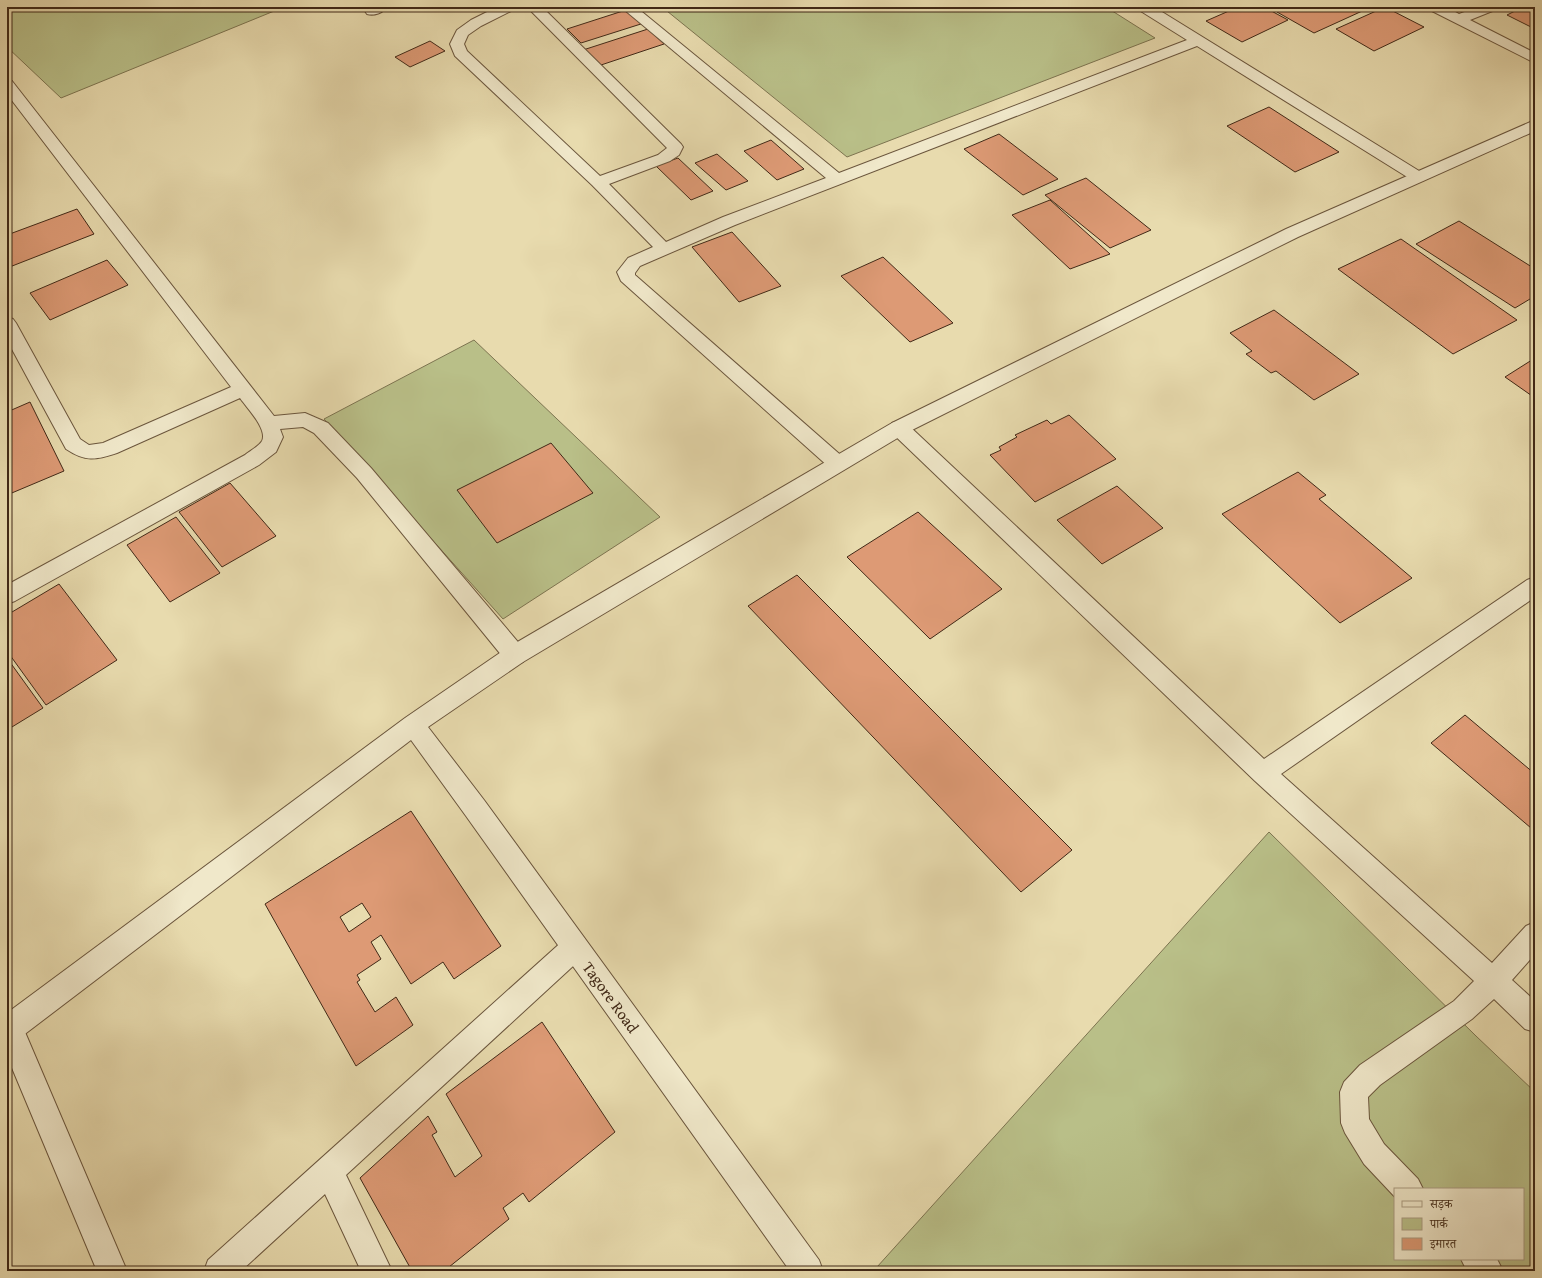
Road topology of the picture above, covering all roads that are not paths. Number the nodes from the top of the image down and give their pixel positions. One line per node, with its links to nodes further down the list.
1 (508, 7): 14 (street)
2 (534, 7): 14 (street)
3 (628, 7): 13 (street)
4 (1144, 7): 8 (street)
5 (1436, 7): 7 (street)
6 (1490, 7): 7 (street)
7 (1459, 19): 9 (street)
8 (1199, 40): 12 (street); 13 (street)
9 (1535, 59)
10 (7, 84): 17 (street)
11 (1535, 125): 12 (street)
12 (1418, 177): 19 (street)
13 (837, 179): 15 (street)
14 (598, 182): 15 (street)
15 (663, 248): 20 (street)
16 (7, 323): 17 (street)
17 (243, 389): 18 (street)
18 (269, 423): 22 (street); 23 (street)
19 (899, 428): 20 (street); 25 (street)
20 (837, 464): 23 (street)
21 (1531, 593): 25 (street)
22 (7, 595)
23 (515, 655): 24 (street)
24 (413, 724): 27 (street, Tagore Road); 30 (street)
25 (1263, 773): 28 (street)
26 (1535, 935): 28 (street)
27 (575, 947): 31 (street); 37 (street, Tagore Road)
28 (1494, 981): 29 (street); 32 (street)
29 (1535, 1019)
30 (8, 1029): 34 (street)
31 (329, 1171): 35 (street); 36 (street)
32 (1407, 1188)
33 (1477, 1260): 38 (street)
34 (112, 1271)
35 (219, 1271)
36 (377, 1271)
37 (808, 1271)
38 (1488, 1271)

